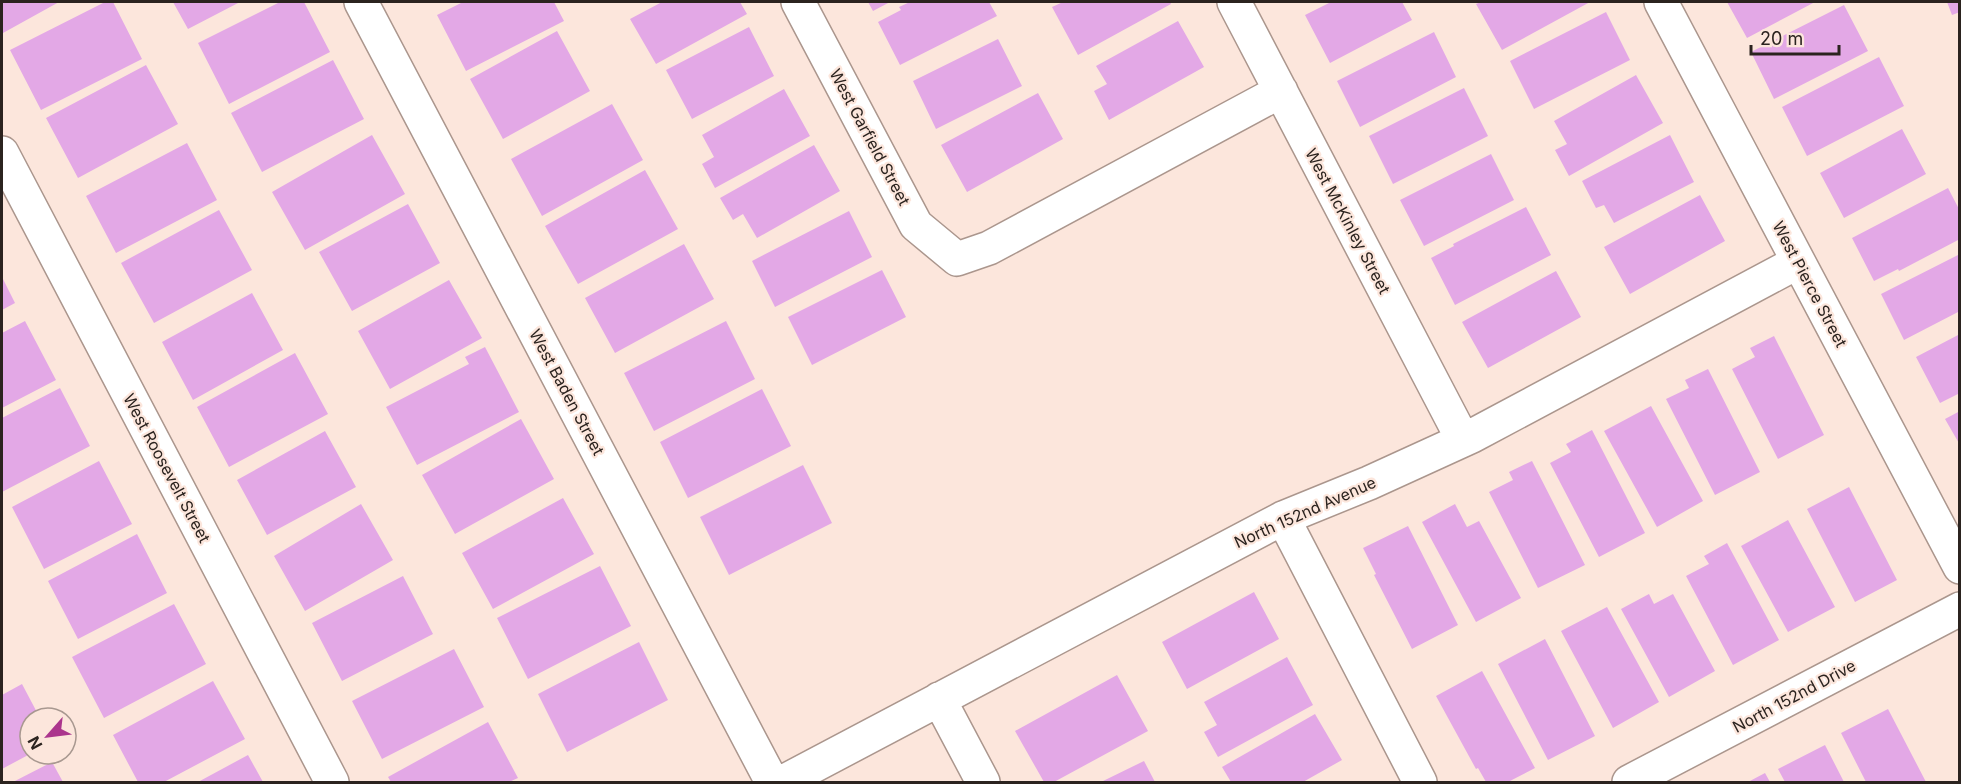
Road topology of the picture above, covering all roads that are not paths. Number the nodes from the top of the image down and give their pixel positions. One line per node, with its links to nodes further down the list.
1 (361, 2): 14 (street, West Baden Street)
2 (798, 2): 5 (street, West Garfield Street)
3 (1234, 2): 5 (street, West McKinley Street)
4 (1661, 2): 7 (street, West Pierce Street)
5 (1281, 92): 8 (street, West McKinley Street)
6 (2, 153): 13 (street, West Roosevelt Street)
7 (1798, 262): 8 (street, North 152nd Avenue); 10 (street, West Pierce Street)
8 (1463, 440): 9 (street, North 152nd Avenue)
9 (1283, 518): 12 (street, North 152nd Avenue); 17 (street)
10 (1959, 567)
11 (1959, 609): 18 (street, North 152nd Drive)
12 (939, 699): 15 (street, North 152nd Avenue); 16 (street)
13 (332, 783)
14 (772, 783)
15 (783, 783)
16 (983, 783)
17 (1420, 783)
18 (1629, 783)

